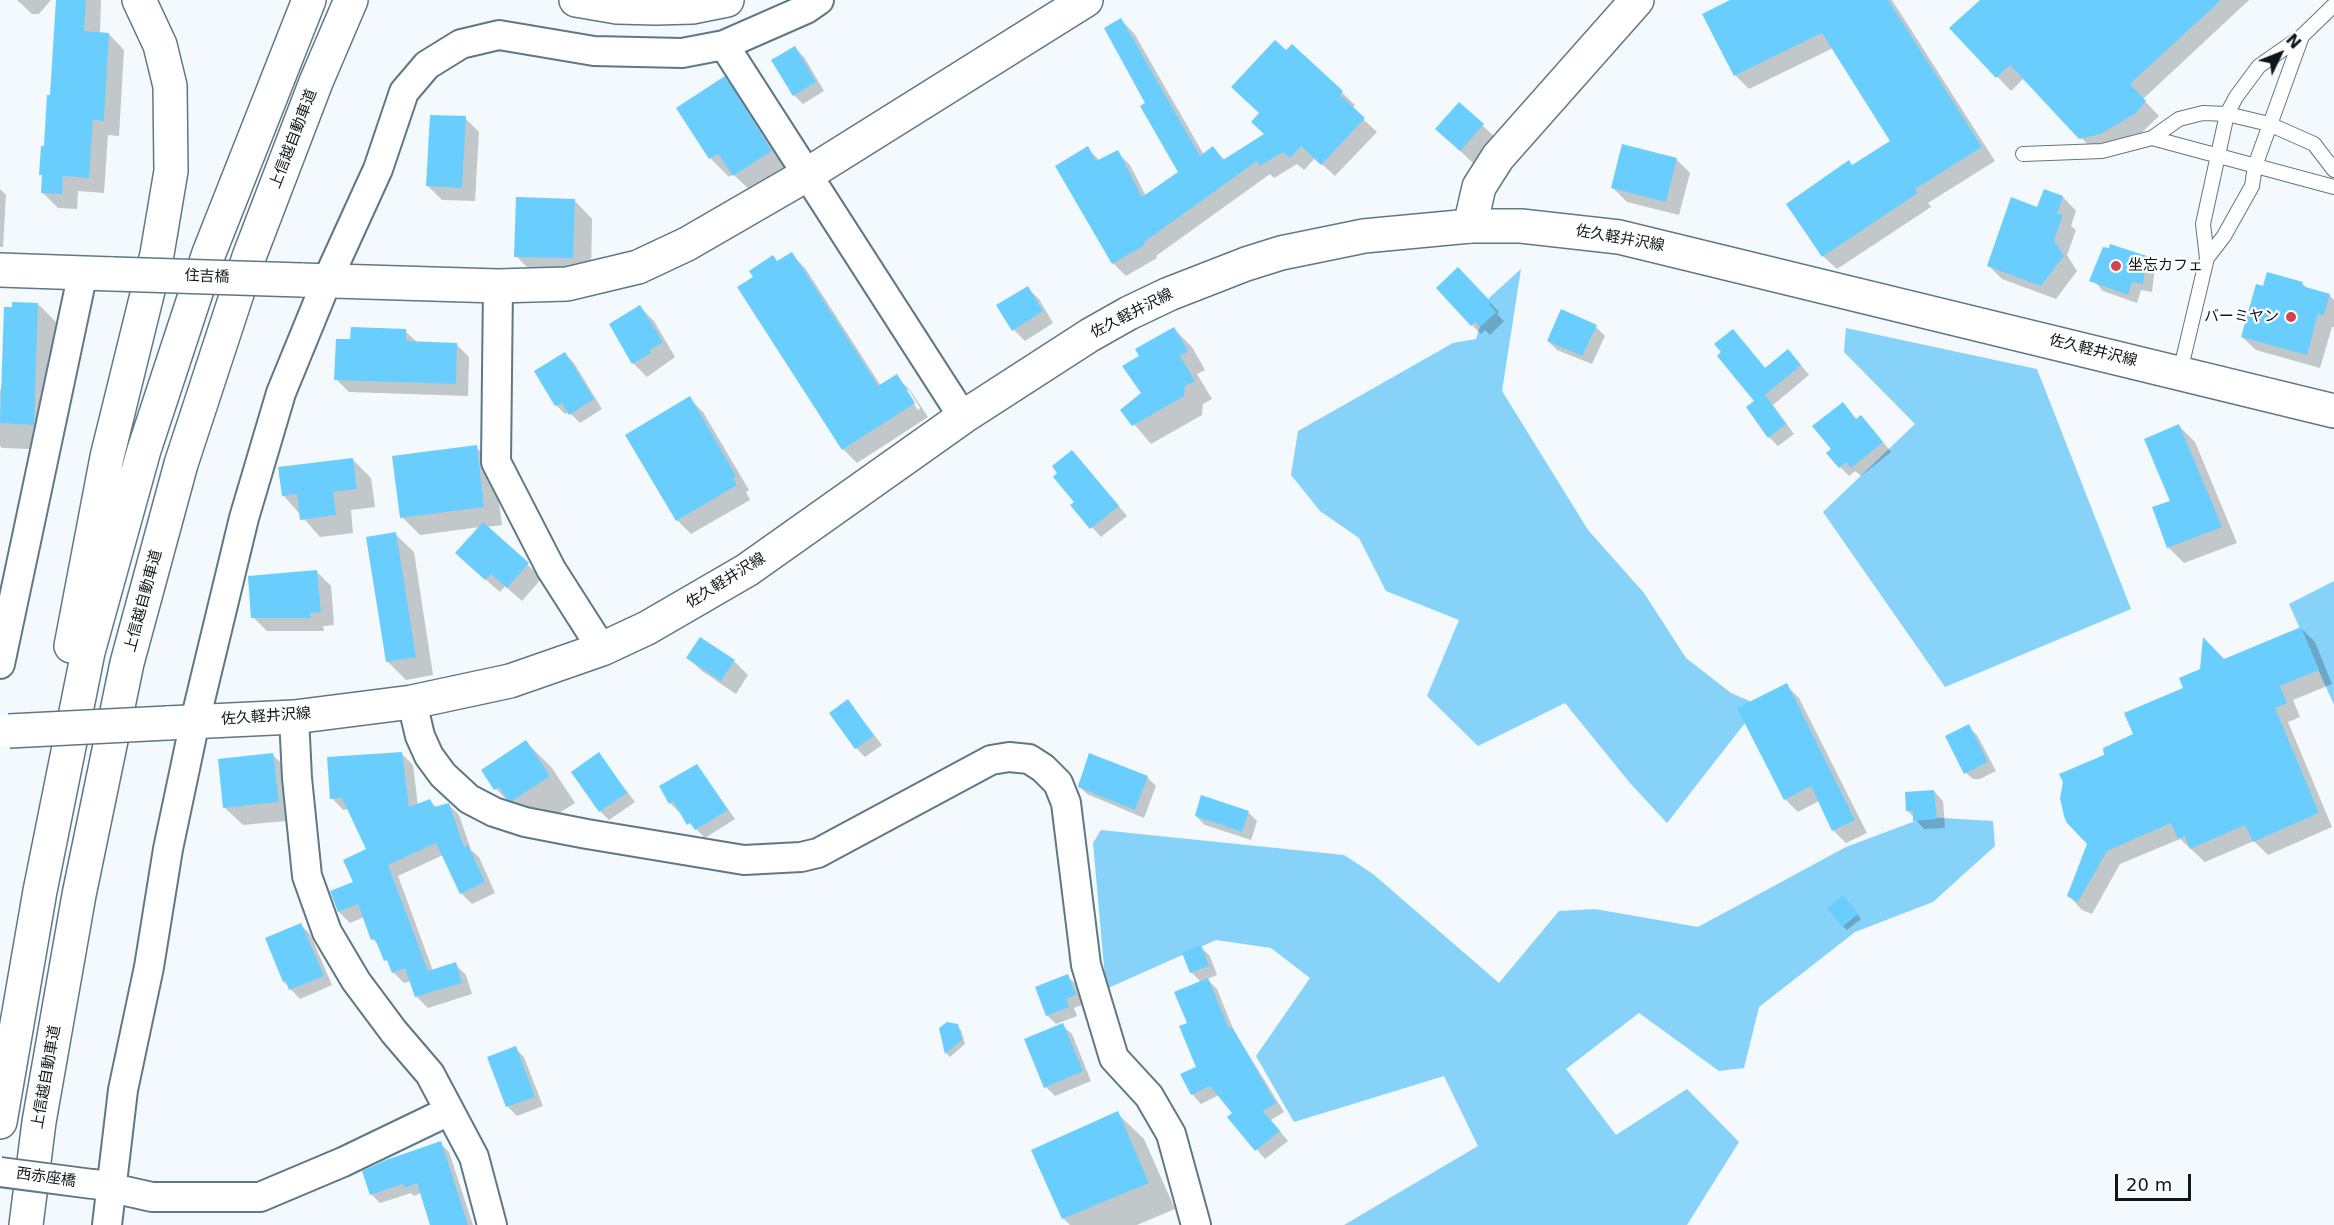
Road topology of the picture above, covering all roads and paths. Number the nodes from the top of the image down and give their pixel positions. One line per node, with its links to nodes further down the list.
1 (139, 0): 38 (main road)
2 (309, 0): 38 (main road)
3 (351, 0): 23 (main road, 上信越自動車道)
4 (364, 0): 23 (main road)
5 (576, 0): 6 (main road)
6 (727, 0)
7 (819, 0): 12 (street)
8 (1086, 0): 20 (main road, 住吉橋)
9 (1619, 6): 22 (main road)
10 (2334, 6): 11 (lane)
11 (2302, 36): 13 (lane); 14 (lane)
12 (724, 45): 20 (street); 27 (street)
13 (2227, 114): 14 (lane); 15 (lane); 17 (lane)
14 (2269, 124): 18 (lane); 19 (lane)
15 (2152, 138): 16 (lane); 17 (lane)
16 (2024, 154)
17 (2218, 155): 18 (lane); 24 (lane)
18 (2255, 166): 21 (lane); 24 (lane)
19 (2334, 170)
20 (808, 174): 28 (main road, 住吉橋); 31 (street)
21 (2334, 187)
22 (1470, 226): 29 (main road, 佐久軽井沢線); 31 (main road, 佐久軽井沢線)
23 (249, 257): 43 (main road, 上信越自動車道)
24 (2207, 258): 29 (lane)
25 (0, 270): 26 (main road, 住吉橋)
26 (98, 273): 27 (main road, 住吉橋, bridge); 33 (street)
27 (313, 282): 28 (main road, 住吉橋); 36 (street)
28 (498, 286): 32 (street)
29 (2180, 372): 30 (main road, 佐久軽井沢線)
30 (2334, 411)
31 (963, 417): 32 (main road, 佐久軽井沢線)
32 (602, 649): 34 (main road, 佐久軽井沢線)
33 (0, 664)
34 (412, 702): 35 (main road, 佐久軽井沢線); 46 (street)
35 (294, 717): 36 (main road, 佐久軽井沢線); 39 (street)
36 (181, 722): 37 (main road, 佐久軽井沢線, bridge); 42 (street)
37 (4, 732)
38 (40, 891): 40 (main road)
39 (449, 1111): 42 (street, 西赤座橋); 45 (street)
40 (0, 1122)
41 (0, 1172): 42 (street, 西赤座橋, bridge)
42 (101, 1186): 44 (street)
43 (26, 1225)
44 (107, 1225)
45 (492, 1225)
46 (1196, 1225)

